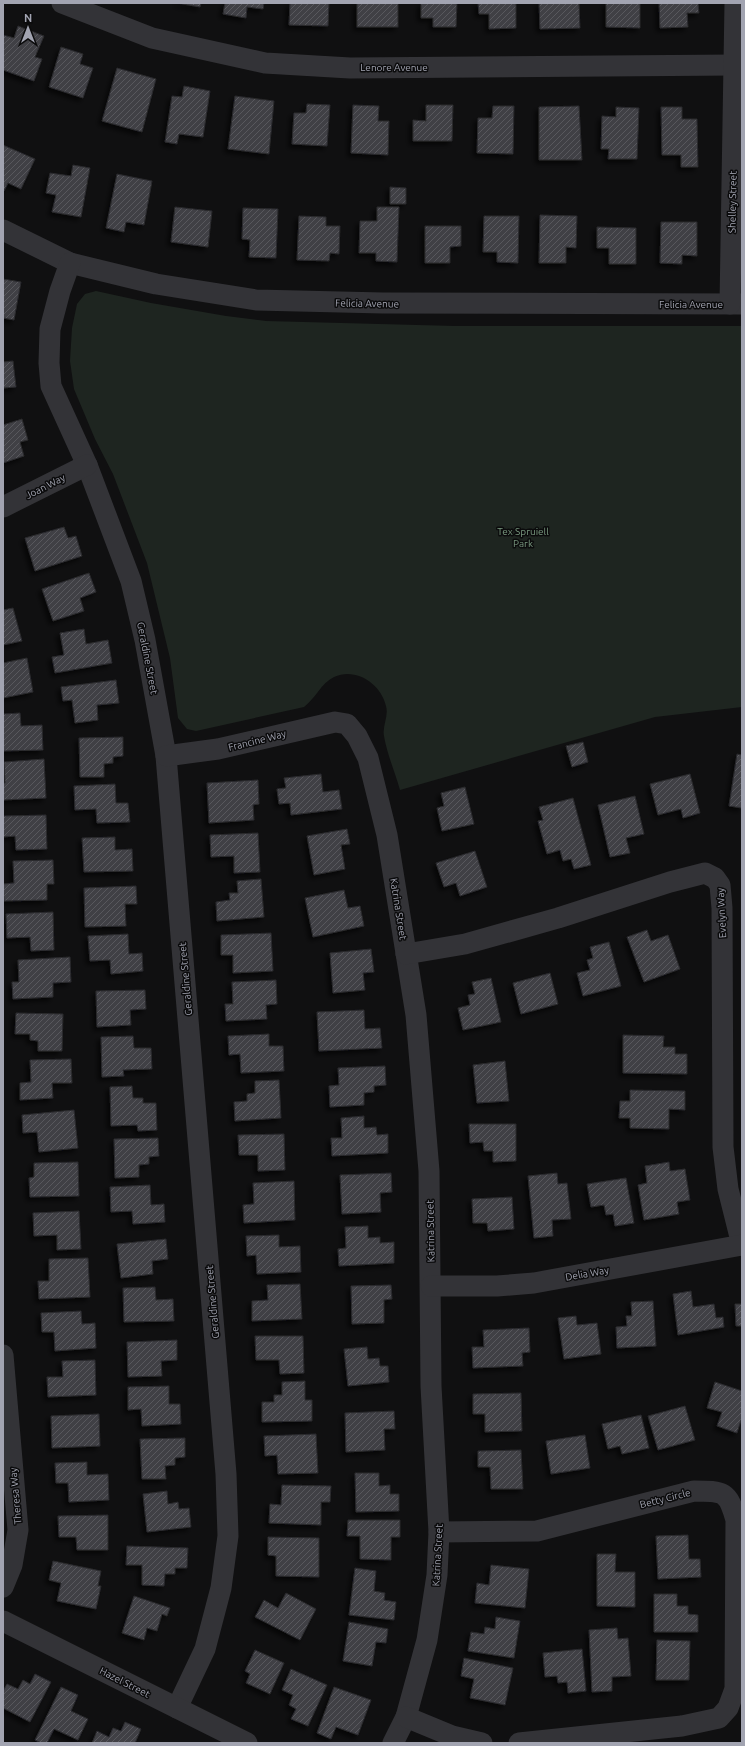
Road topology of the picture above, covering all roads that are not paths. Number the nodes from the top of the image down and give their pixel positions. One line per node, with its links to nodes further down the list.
1 (62, 3): 3 (street, Lenore Avenue)
2 (735, 3): 3 (street, Shelley Street)
3 (735, 65): 6 (street, Shelley Street)
4 (3, 230): 5 (street, Felicia Avenue)
5 (70, 263): 6 (street, Felicia Avenue); 7 (street, Geraldine Street)
6 (736, 304)
7 (87, 465): 8 (street, Joan Way); 10 (street, Geraldine Street)
8 (3, 508)
9 (347, 724): 10 (street, Francine Way); 11 (street, Katrina Street)
10 (166, 756): 18 (street, Geraldine Street)
11 (406, 954): 12 (street, Evelyn Way); 13 (street, Katrina Street)
12 (742, 1245): 13 (street, Delia Way)
13 (431, 1286): 15 (street, Katrina Street)
14 (3, 1355): 16 (street, Theresa Way)
15 (439, 1532): 19 (street, Katrina Street); 23 (street, Betty Circle)
16 (3, 1587)
17 (3, 1621): 18 (street, Hazel Street)
18 (177, 1708): 20 (street, Hazel Street)
19 (406, 1717): 21 (street, Katrina Street); 22 (street)
20 (247, 1743)
21 (393, 1743)
22 (482, 1743)
23 (519, 1743)

